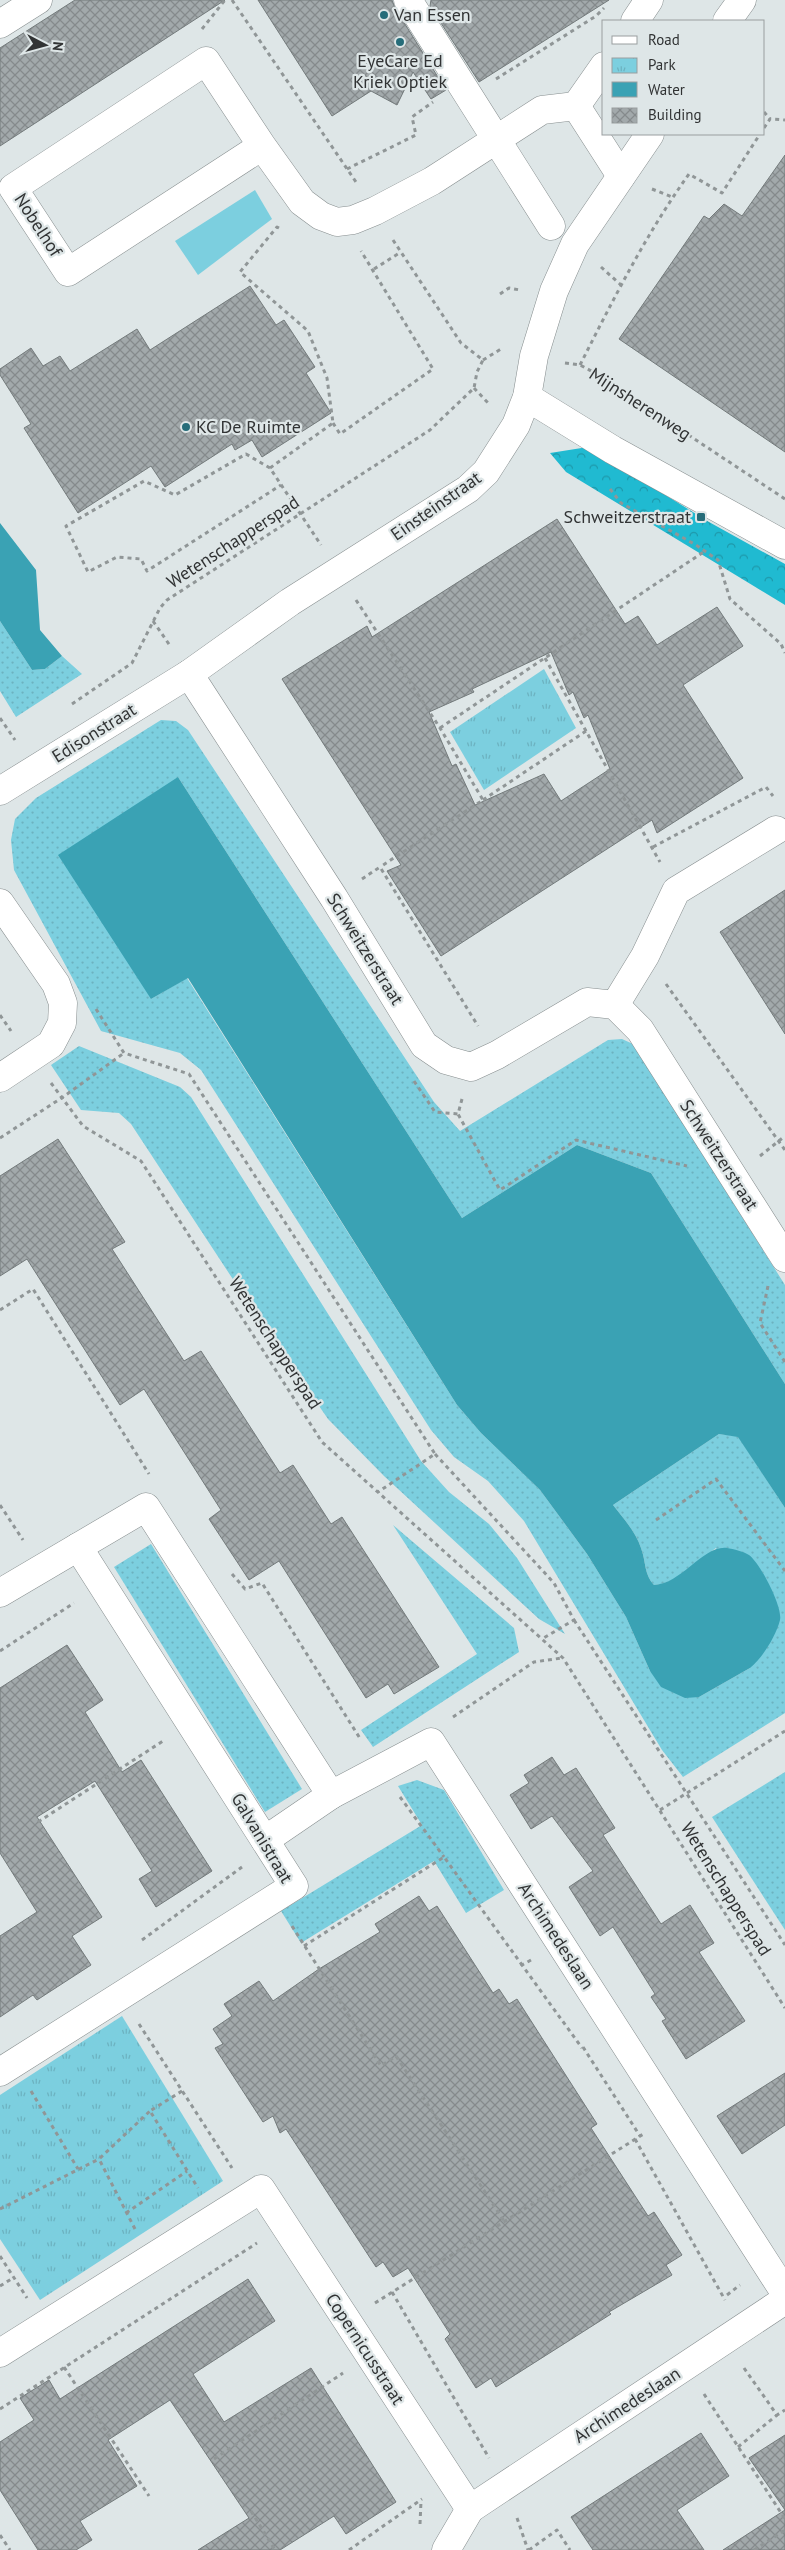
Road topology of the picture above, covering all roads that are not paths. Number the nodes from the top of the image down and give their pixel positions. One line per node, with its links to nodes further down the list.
1 (38, 0): 7 (street)
2 (408, 0): 11 (street)
3 (649, 0): 5 (street)
4 (742, 0): 6 (street)
5 (636, 20)
6 (729, 20)
7 (0, 24)
8 (602, 69): 9 (street)
9 (576, 106): 11 (street); 13 (street)
10 (649, 135): 13 (street, Einsteinstraat)
11 (496, 139): 12 (street, Nobelhof); 14 (street)
12 (262, 146): 12 (street, Nobelhof)
13 (621, 176): 15 (street, Einsteinstraat)
14 (551, 226)
15 (527, 397): 16 (street); 17 (street, Einsteinstraat)
16 (785, 545)
17 (188, 674): 18 (street, Edisonstraat); 21 (street, Schweitzerstraat)
18 (0, 791)
19 (776, 830): 21 (street)
20 (0, 904): 22 (street)
21 (615, 1004): 23 (street, Schweitzerstraat)
22 (0, 1078)
23 (785, 1258)
24 (78, 1547): 25 (street); 26 (street); 27 (street, Galvanistraat)
25 (0, 1593)
26 (331, 1795): 27 (street); 29 (street, Archimedeslaan)
27 (265, 1840): 28 (street, Galvanistraat)
28 (7, 2068)
29 (785, 2293)
30 (785, 2300): 32 (street, Archimedeslaan)
31 (0, 2352): 32 (street, Copernicusstraat)
32 (470, 2509): 33 (street)
33 (446, 2550)

